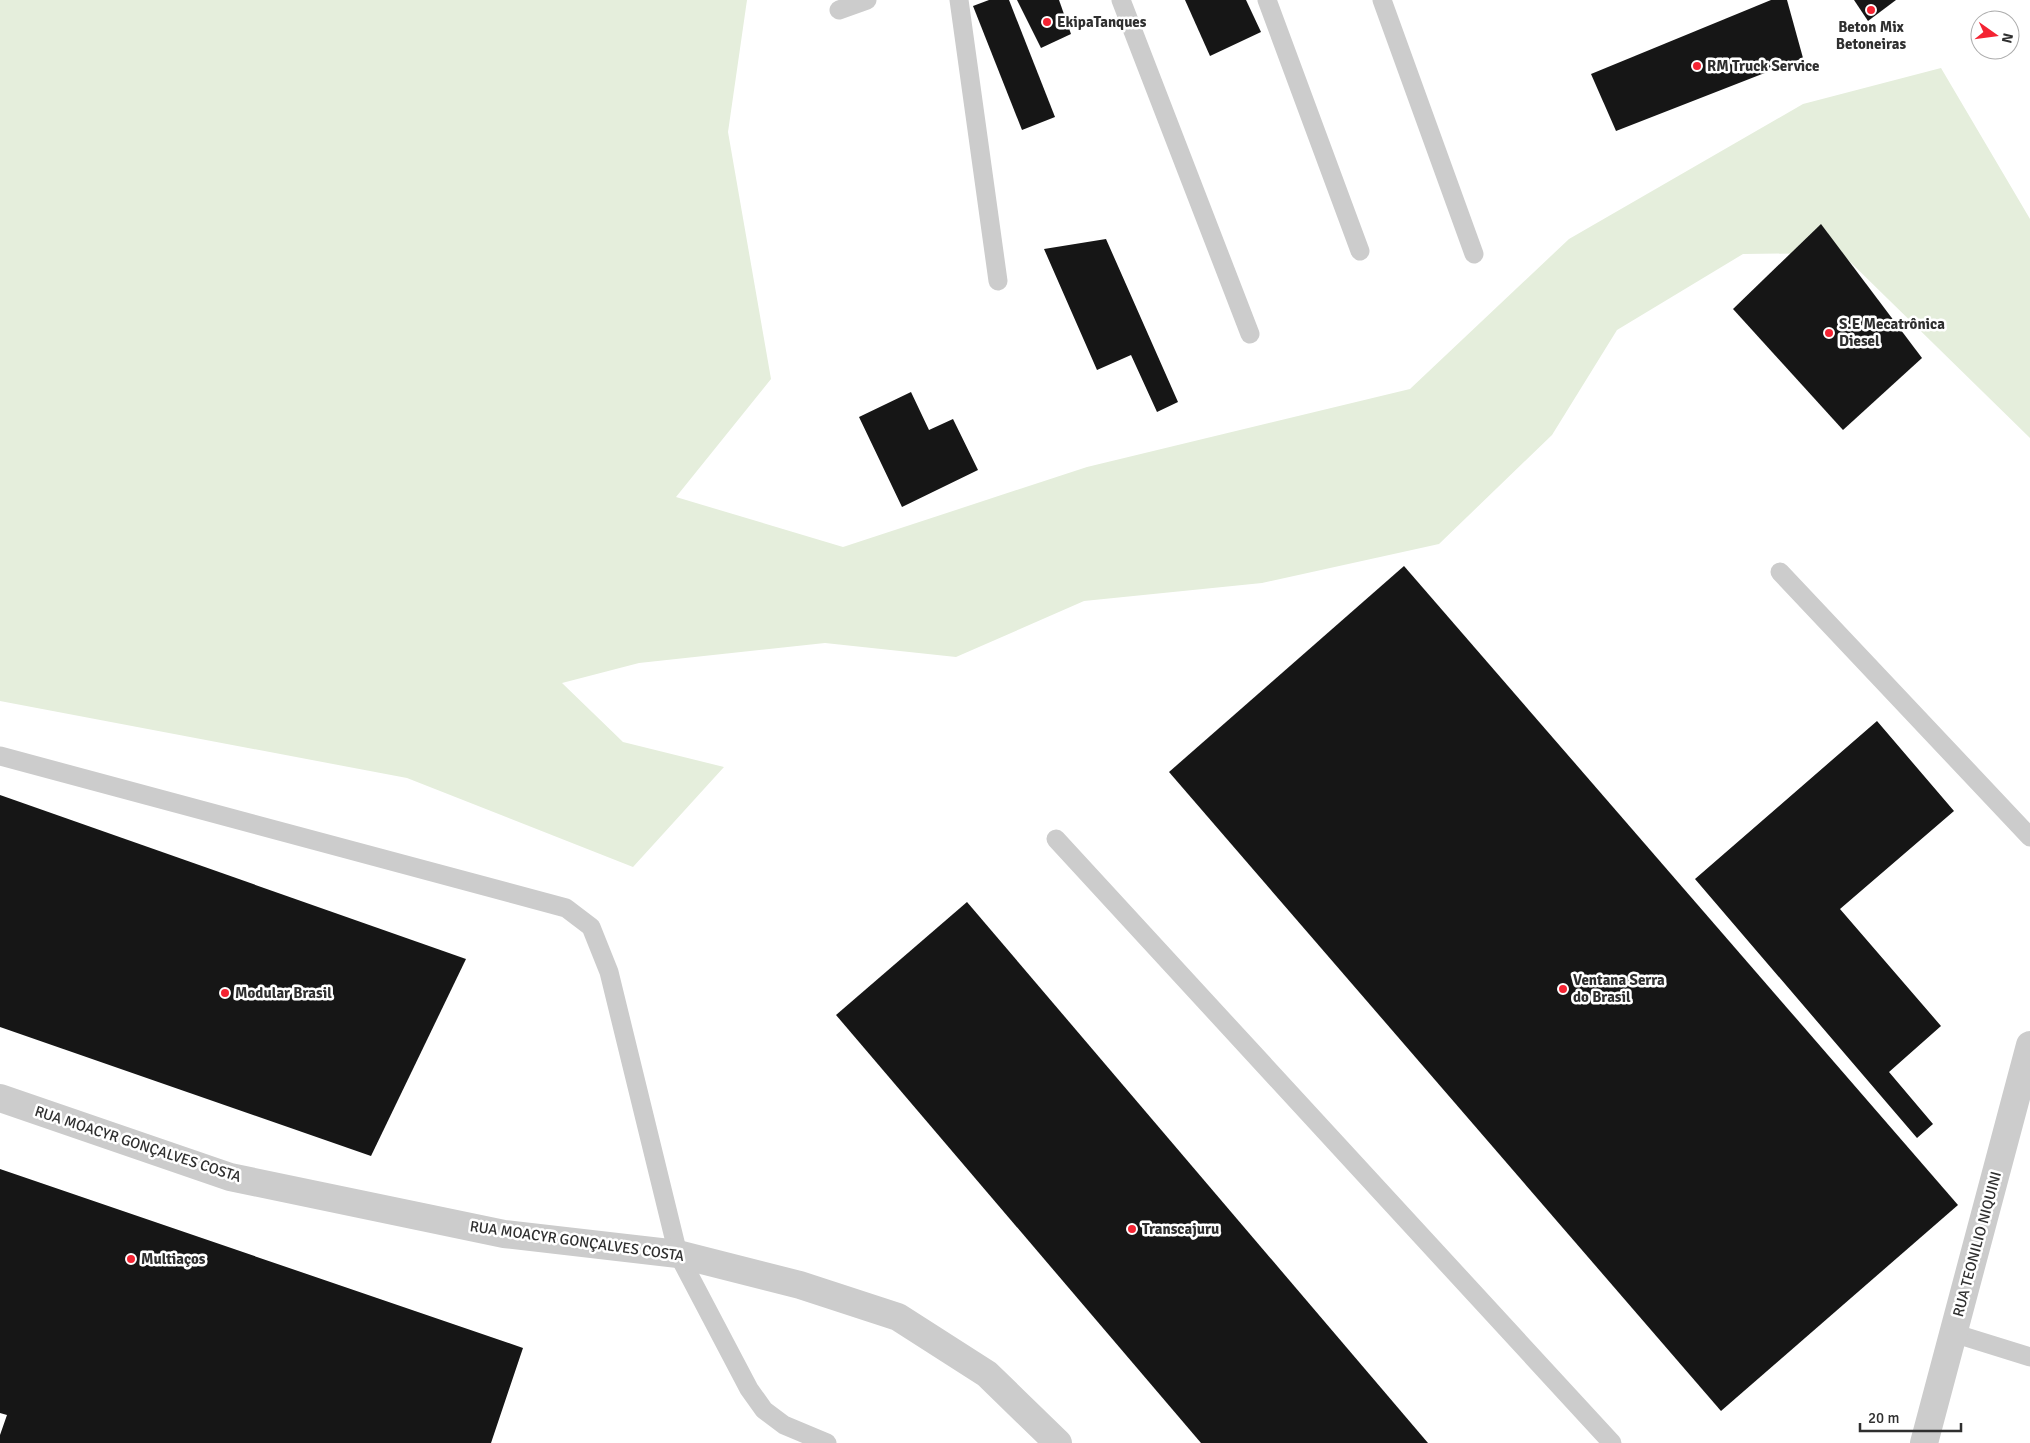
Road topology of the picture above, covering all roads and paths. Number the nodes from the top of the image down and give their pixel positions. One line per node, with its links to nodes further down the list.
1 (867, 0): 6 (lane)
2 (959, 0): 9 (lane)
3 (1121, 0): 10 (lane)
4 (1267, 0): 7 (lane)
5 (1382, 0): 8 (lane)
6 (839, 10)
7 (1360, 251)
8 (1474, 254)
9 (998, 281)
10 (1250, 334)
11 (1780, 572): 13 (lane)
12 (0, 756): 17 (lane)
13 (2030, 837)
14 (1056, 839): 22 (lane)
15 (2030, 1045): 18 (street, RUA TEONILIO NIQUINI)
16 (0, 1098): 17 (street, RUA MOACYR GONÇALVES COSTA)
17 (678, 1254): 20 (lane); 21 (street, RUA MOACYR GONÇALVES COSTA)
18 (1953, 1333): 19 (lane); 23 (street, RUA TEONILIO NIQUINI)
19 (2030, 1358)
20 (827, 1443)
21 (1058, 1443)
22 (1612, 1443)
23 (1924, 1443)

